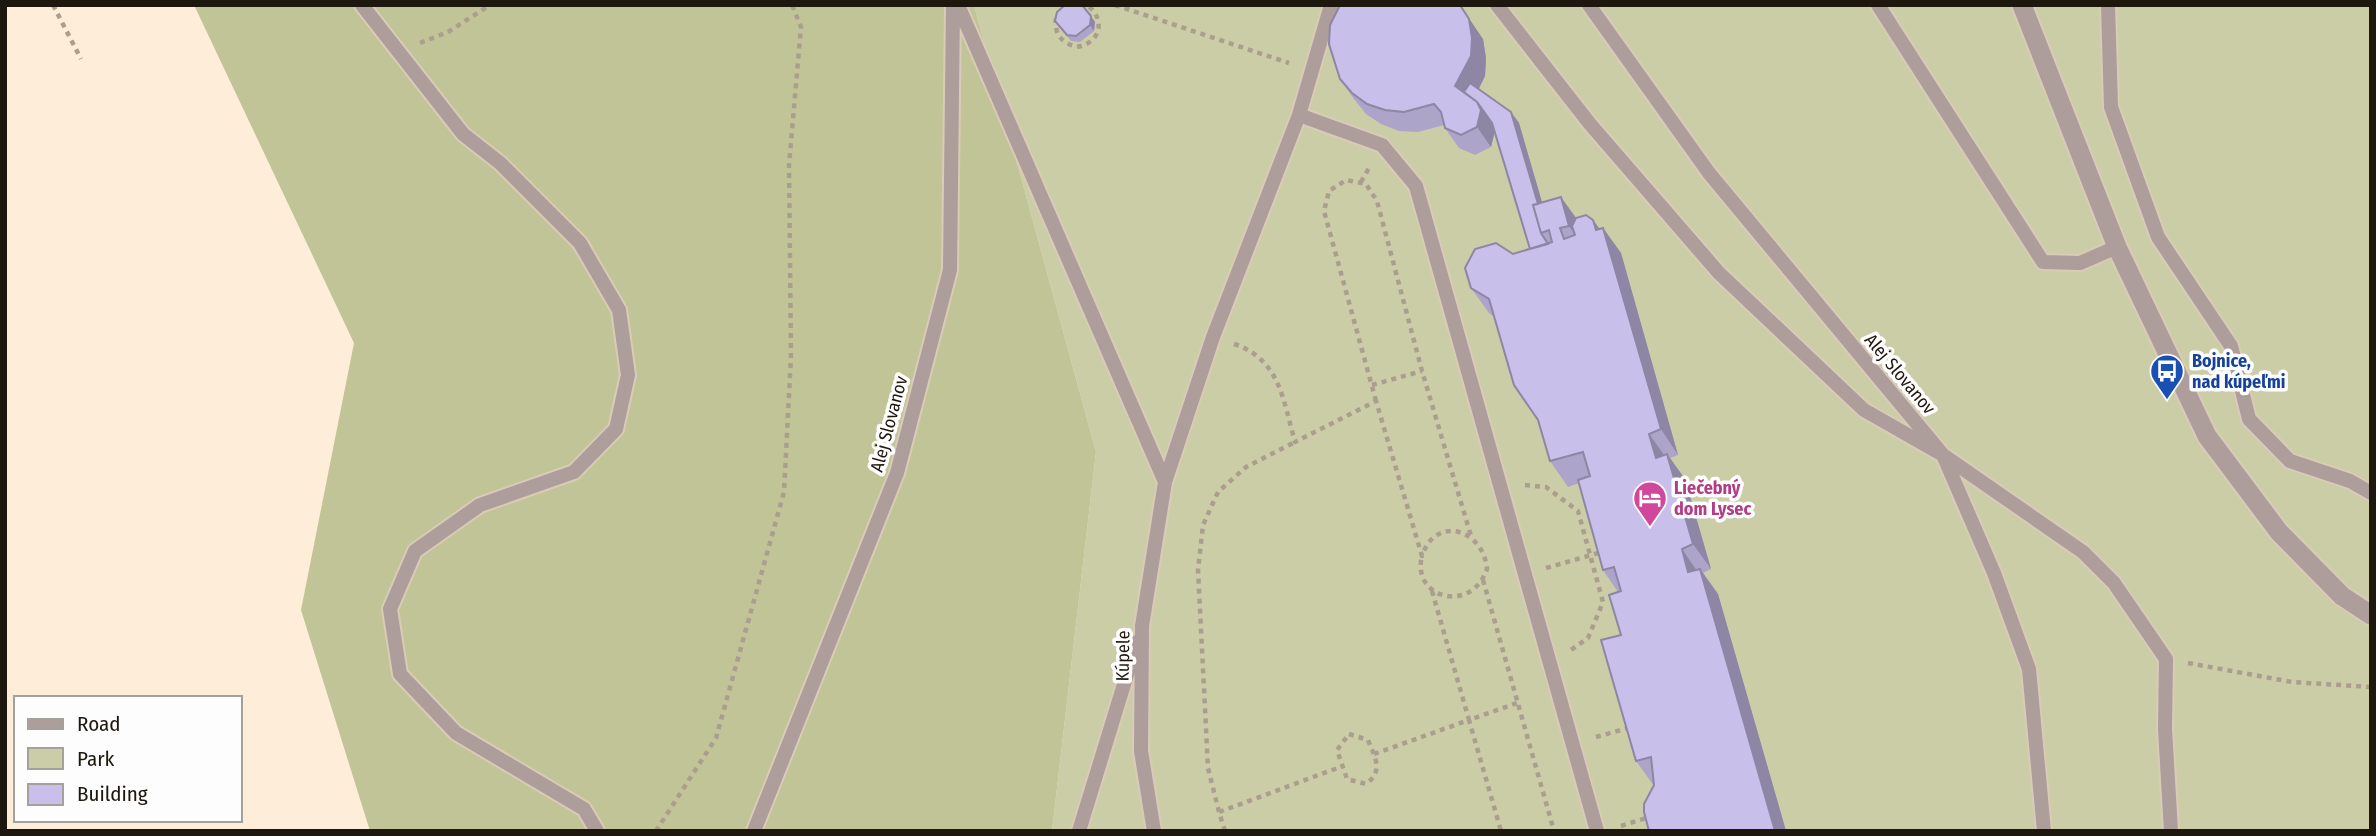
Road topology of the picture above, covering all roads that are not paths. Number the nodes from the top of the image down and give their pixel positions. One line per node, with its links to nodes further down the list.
1 (362, 5): 16 (lane)
2 (956, 5): 12 (lane); 17 (lane, Alej Slovanov)
3 (1331, 5): 9 (lane, Kúpele)
4 (1497, 5): 11 (lane)
5 (1590, 5): 11 (lane, Alej Slovanov)
6 (1878, 5): 10 (lane)
7 (2022, 5): 10 (street)
8 (2108, 5): 13 (lane)
9 (1298, 115): 12 (lane, Kúpele); 20 (lane)
10 (2117, 247): 14 (street)
11 (1943, 455): 21 (lane, Alej Slovanov); 22 (lane)
12 (1165, 482): 15 (lane, Kúpele)
13 (2371, 493)
14 (2371, 615)
15 (1142, 626): 18 (lane); 19 (lane, Kúpele)
16 (597, 831)
17 (754, 831)
18 (1079, 831)
19 (1154, 831)
20 (1597, 831)
21 (2044, 831)
22 (2171, 831)

